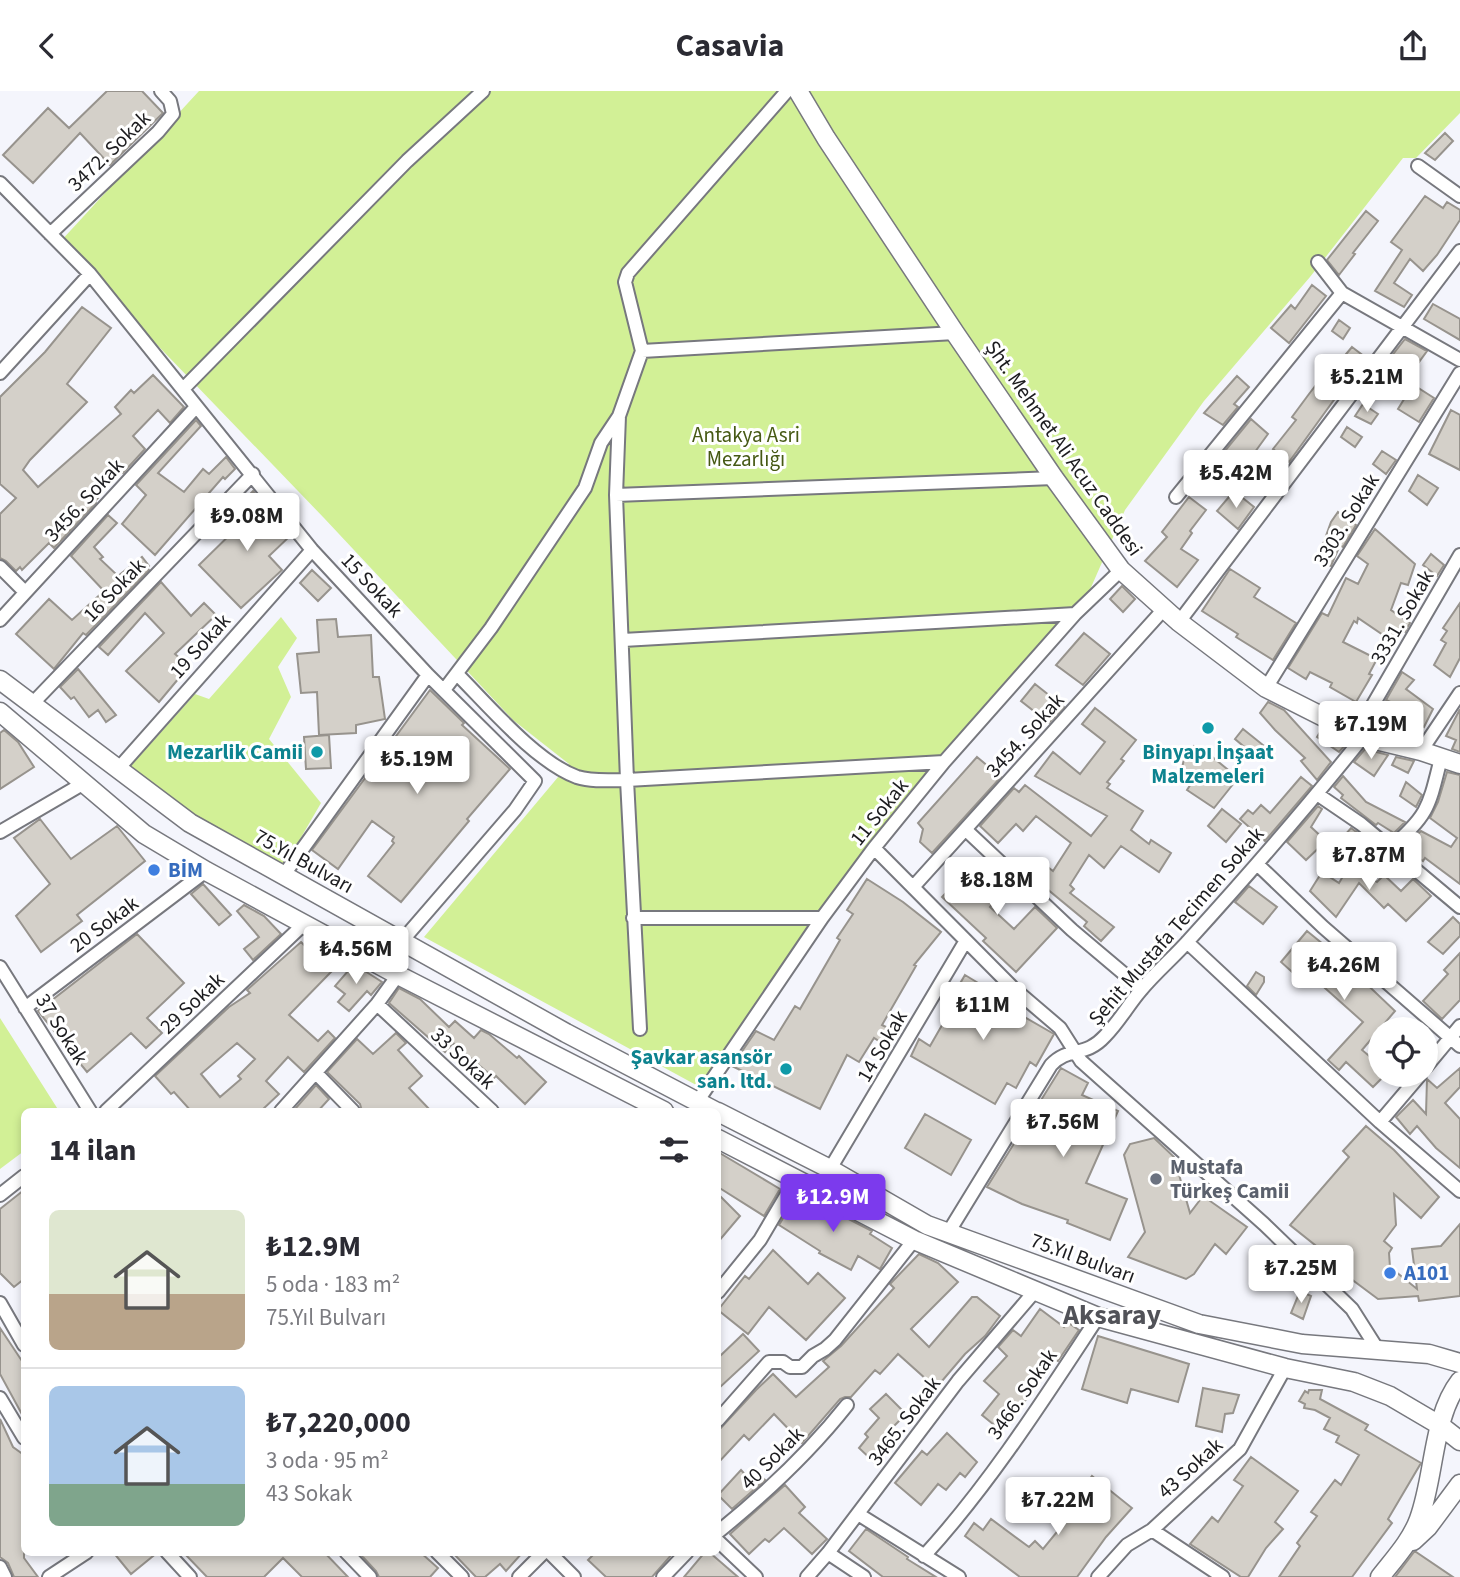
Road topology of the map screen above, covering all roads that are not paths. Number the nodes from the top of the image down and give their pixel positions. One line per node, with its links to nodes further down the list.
1 (161, 91): 8 (street, 3472. Sokak)
2 (482, 91): 19 (street)
3 (788, 91): 15 (street)
4 (798, 91): 14 (main road, Şht. Mehmet Ali Acuz Caddesi)
5 (1418, 166): 7 (street)
6 (0, 183): 8 (street, 15 Sokak)
7 (1460, 196)
8 (50, 234): 11 (street, 15 Sokak)
9 (1460, 250): 13 (street)
10 (1318, 263): 12 (street)
11 (90, 274): 17 (street); 19 (street, 15 Sokak)
12 (1342, 293): 13 (street); 25 (street)
13 (1401, 325): 16 (street); 34 (street)
14 (955, 333): 15 (street); 23 (main road, Şht. Mehmet Ali Acuz Caddesi)
15 (642, 351): 21 (street)
16 (1460, 360)
17 (0, 373)
18 (1460, 373): 39 (street, 3303. Sokak)
19 (183, 389): 20 (street, 15 Sokak)
20 (196, 407): 22 (street, 15 Sokak); 30 (street, 3456. Sokak)
21 (619, 416): 24 (street); 37 (street)
22 (253, 474): 26 (street, 15 Sokak); 42 (street, 16 Sokak)
23 (1054, 478): 24 (street); 29 (main road, Şht. Mehmet Ali Acuz Caddesi)
24 (616, 495): 35 (street)
25 (1176, 497)
26 (312, 550): 36 (street, 15 Sokak); 49 (street, 19 Sokak)
27 (1460, 555): 44 (street, 3331. Sokak)
28 (0, 567): 30 (street)
29 (1121, 570): 31 (main road, Şht. Mehmet Ali Acuz Caddesi); 32 (street, 11 Sokak)
30 (25, 592): 33 (street, 3456. Sokak)
31 (1164, 609): 34 (main road, Şht. Mehmet Ali Acuz Caddesi); 53 (street, 3454. Sokak)
32 (1075, 614): 35 (street); 47 (street, 11 Sokak)
33 (0, 620)
34 (1179, 621): 39 (main road, Şht. Mehmet Ali Acuz Caddesi)
35 (623, 640): 50 (street)
36 (428, 674): 40 (street, 15 Sokak); 59 (street)
37 (457, 674): 40 (street); 50 (street)
38 (0, 680): 42 (main road, 75.Yıl Bulvarı)
39 (1266, 688): 44 (main road, Şht. Mehmet Ali Acuz Caddesi)
40 (444, 691): 66 (street, 15 Sokak)
41 (1460, 693): 45 (street)
42 (32, 704): 49 (main road, 75.Yıl Bulvarı)
43 (0, 712): 51 (main road)
44 (1360, 735): 45 (main road, Şht. Mehmet Ali Acuz Caddesi); 52 (street, Şehit Mustafa Tecimen Sokak)
45 (1421, 751): 46 (main road, Şht. Mehmet Ali Acuz Caddesi)
46 (1441, 758): 48 (main road, Şht. Mehmet Ali Acuz Caddesi); 56 (street)
47 (944, 762): 50 (street); 55 (street, 11 Sokak)
48 (1460, 764)
49 (118, 769): 59 (main road, 75.Yıl Bulvarı)
50 (626, 781): 62 (street)
51 (84, 783): 54 (street); 58 (main road)
52 (1317, 794): 56 (street); 57 (street, Şehit Mustafa Tecimen Sokak)
53 (965, 830): 60 (street, 3454. Sokak); 70 (street)
54 (0, 832)
55 (874, 848): 60 (street); 63 (street, 11 Sokak)
56 (1390, 848): 61 (street)
57 (1257, 864): 67 (street, Şehit Mustafa Tecimen Sokak); 75 (street)
58 (206, 871): 64 (main road); 72 (street, 20 Sokak)
59 (283, 876): 66 (main road, 75.Yıl Bulvarı)
60 (914, 886): 65 (street)
61 (1460, 908)
62 (633, 918): 63 (street); 74 (street)
63 (822, 918): 80 (street, 11 Sokak)
64 (305, 923): 69 (main road); 82 (street, 29 Sokak)
65 (965, 941): 76 (street); 91 (street, 14 Sokak)
66 (401, 942): 80 (main road, 75.Yıl Bulvarı)
67 (1187, 942): 70 (street, Şehit Mustafa Tecimen Sokak); 89 (street)
68 (0, 967): 72 (street, 37 Sokak)
69 (398, 975): 71 (street); 86 (main road)
70 (1142, 989): 76 (street, Şehit Mustafa Tecimen Sokak)
71 (377, 1004): 78 (street); 85 (street, 33 Sokak)
72 (25, 1007): 81 (street, 37 Sokak)
73 (1460, 1026): 75 (street)
74 (640, 1029)
75 (1455, 1042): 77 (street)
76 (1077, 1053): 96 (street, Şehit Mustafa Tecimen Sokak); 103 (street)
77 (1438, 1057)
78 (316, 1073): 83 (street); 84 (street)
79 (1410, 1087): 89 (street)
80 (697, 1102): 87 (main road, 75.Yıl Bulvarı)
81 (88, 1108)
82 (109, 1108)
83 (284, 1108)
84 (350, 1108)
85 (489, 1108)
86 (658, 1108)
87 (708, 1108)
88 (721, 1114): 91 (main road, 75.Yıl Bulvarı)
89 (1380, 1122): 94 (street)
90 (721, 1141): 93 (main road)
91 (830, 1169): 96 (main road, 75.Yıl Bulvarı)
92 (21, 1178): 95 (street)
93 (796, 1179): 97 (main road); 98 (street)
94 (1460, 1191)
95 (0, 1195)
96 (948, 1233): 103 (main road, 75.Yıl Bulvarı)
97 (914, 1240): 99 (main road); 109 (street)
98 (721, 1288)
99 (1035, 1291): 101 (main road); 114 (street, 3465. Sokak)
100 (0, 1303): 102 (street)
101 (1098, 1317): 105 (main road); 127 (street, 3466. Sokak)
102 (21, 1340)
103 (1378, 1350): 104 (main road, 75.Yıl Bulvarı)
104 (1460, 1363)
105 (1285, 1368): 110 (main road); 116 (street, 43 Sokak)
106 (1460, 1381): 110 (main road)
107 (0, 1398): 111 (street)
108 (847, 1405): 115 (street, 40 Sokak)
109 (721, 1417)
110 (1441, 1426): 112 (main road); 118 (main road)
111 (21, 1433)
112 (1460, 1441)
113 (1460, 1484): 118 (main road)
114 (858, 1514): 119 (street, 3465. Sokak); 127 (street)
115 (721, 1530)
116 (1152, 1530): 141 (street, 43 Sokak); 142 (street)
117 (721, 1544): 137 (street)
118 (1402, 1550): 143 (main road)
119 (828, 1553): 138 (street, 3465. Sokak); 139 (street)
120 (81, 1556): 130 (street)
121 (171, 1556): 131 (street)
122 (350, 1556): 132 (street)
123 (441, 1556): 133 (street)
124 (543, 1556): 134 (street)
125 (551, 1556): 135 (street)
126 (683, 1556): 136 (street)
127 (924, 1556): 140 (street)
128 (0, 1567): 129 (street)
129 (5, 1577)
130 (49, 1577)
131 (190, 1577)
132 (370, 1577)
133 (462, 1577)
134 (519, 1577)
135 (574, 1577)
136 (663, 1577)
137 (756, 1577)
138 (807, 1577)
139 (864, 1577)
140 (959, 1577)
141 (1098, 1577)
142 (1223, 1577)
143 (1380, 1577)

